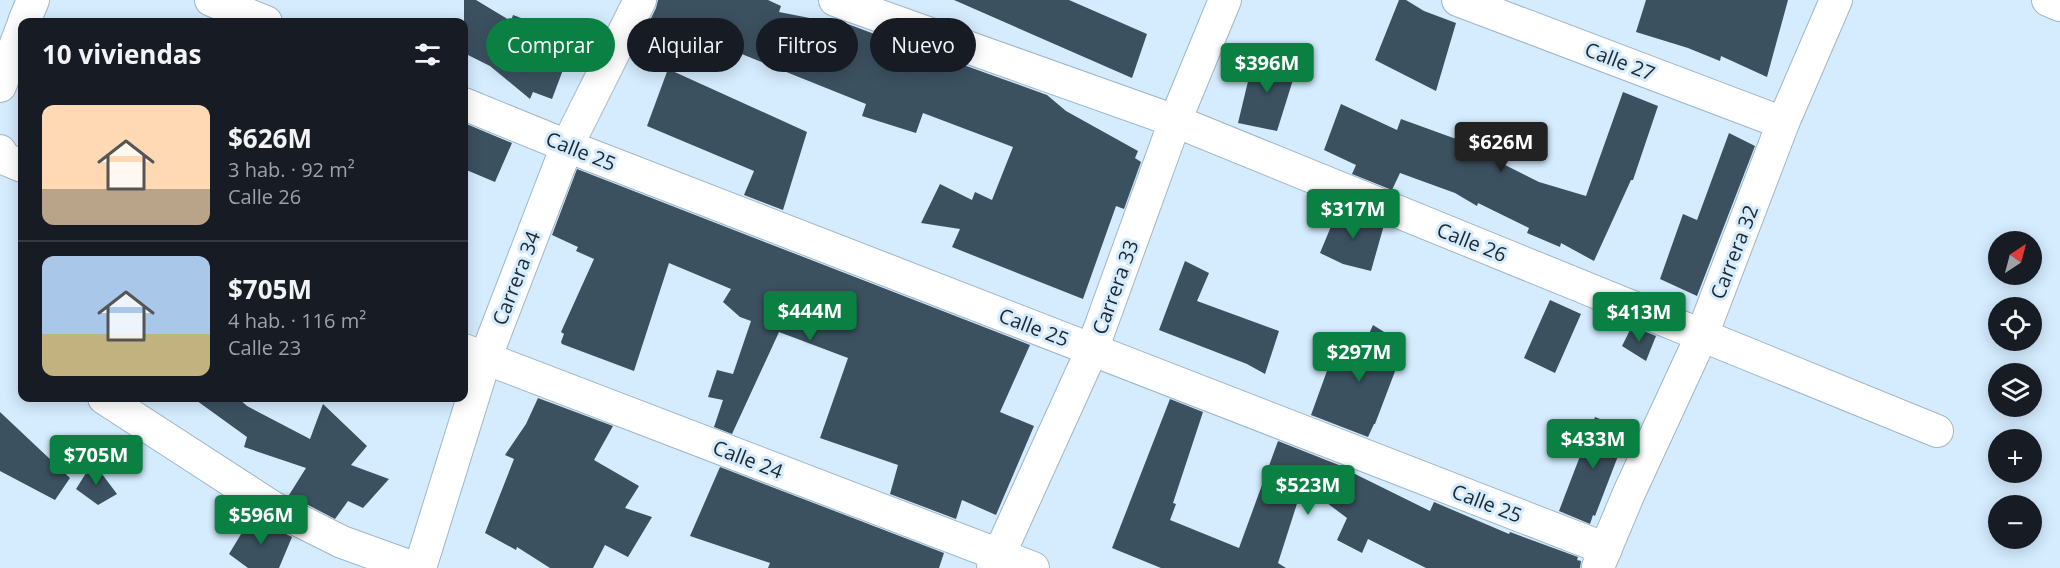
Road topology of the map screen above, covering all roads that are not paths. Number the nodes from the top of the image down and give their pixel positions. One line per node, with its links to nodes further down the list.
1 (33, 0): 10 (street)
2 (211, 0): 11 (street)
3 (640, 0): 17 (street, Carrera 34)
4 (835, 0): 15 (street, Calle 26)
5 (1225, 0): 15 (street, Carrera 33)
6 (1458, 0): 16 (street, Calle 27)
7 (1836, 0): 16 (street, Carrera 32)
8 (2048, 0): 9 (street)
9 (2060, 5)
10 (26, 18)
11 (256, 18)
12 (18, 39): 13 (street)
13 (0, 86)
14 (468, 106): 17 (street, Calle 25)
15 (1175, 121): 20 (street, Calle 26); 21 (street, Carrera 33)
16 (1783, 123): 20 (street, Carrera 32)
17 (567, 146): 21 (street, Calle 25); 22 (street, Carrera 34)
18 (0, 151): 19 (street)
19 (18, 164)
20 (1702, 335): 26 (street, Calle 26); 27 (street, Carrera 32)
21 (1092, 350): 27 (street, Calle 25); 28 (street, Carrera 33)
22 (475, 354): 23 (street, Carrera 34); 28 (street, Calle 24)
23 (468, 381)
24 (110, 402): 29 (street)
25 (463, 402): 30 (street, Carrera 34)
26 (1937, 431)
27 (1602, 559)
28 (995, 561): 31 (street, Calle 24)
29 (414, 568)
30 (420, 568)
31 (1033, 568)

